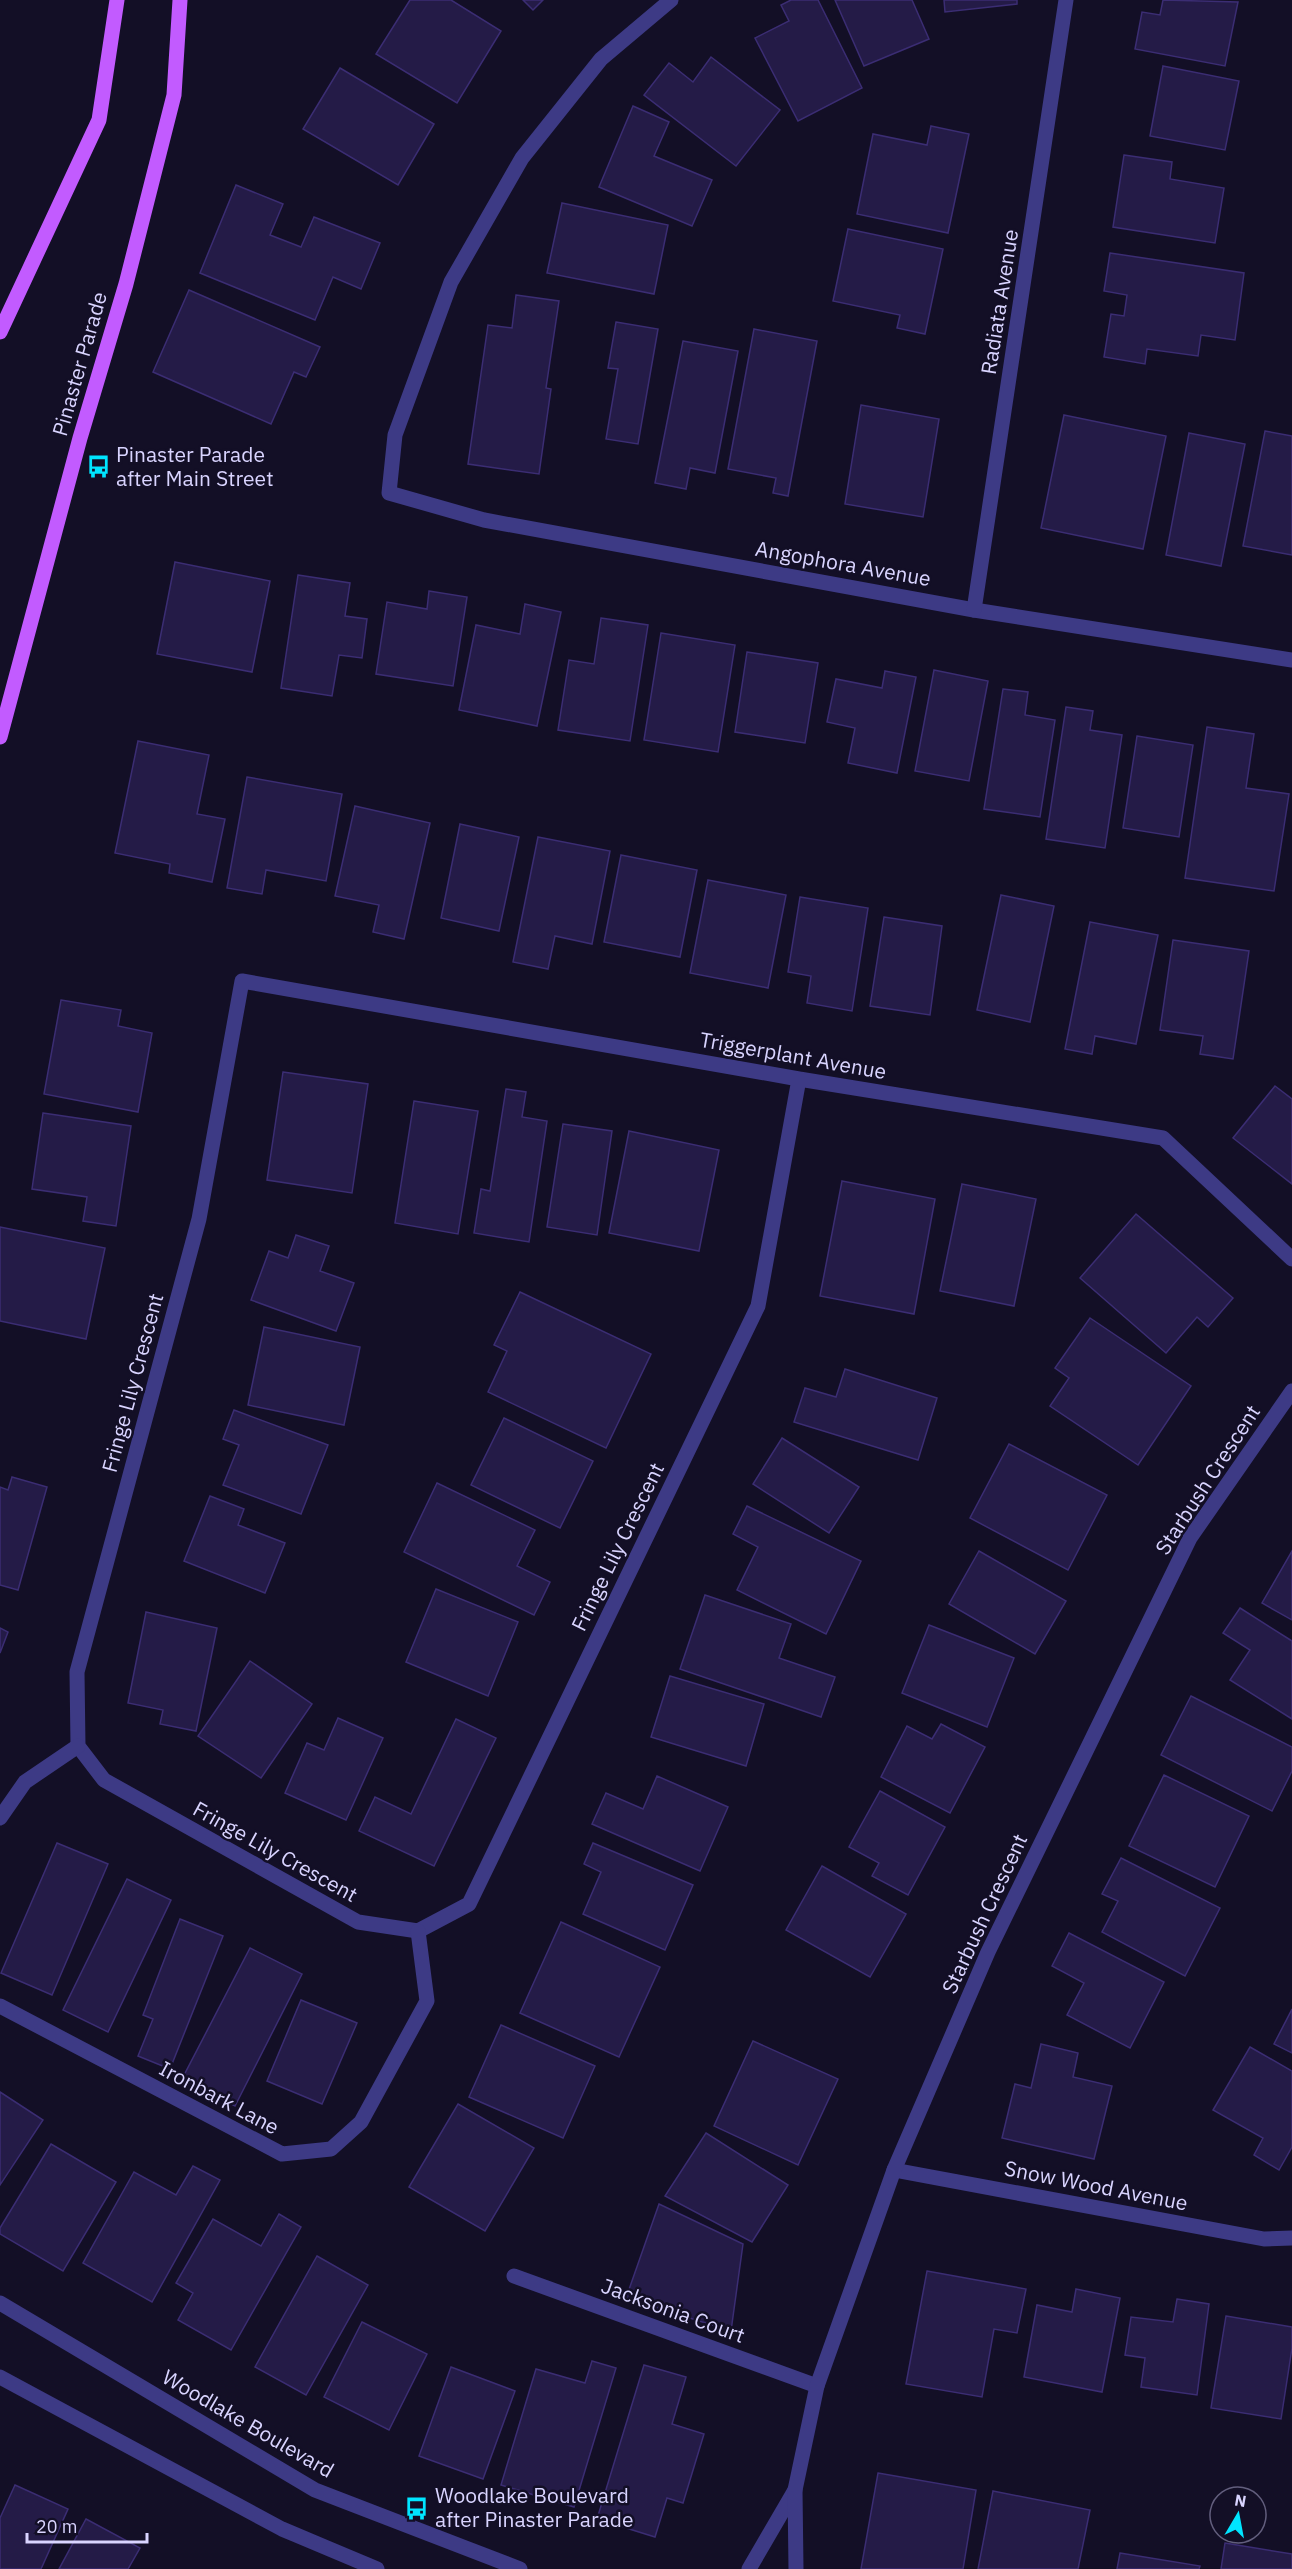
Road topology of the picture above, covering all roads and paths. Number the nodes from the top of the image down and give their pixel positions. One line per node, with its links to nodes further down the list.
1 (117, 0): 5 (main road)
2 (180, 0): 8 (main road, Pinaster Parade)
3 (671, 0): 6 (street, Angophora Avenue)
4 (1066, 0): 6 (street, Radiata Avenue)
5 (0, 332)
6 (974, 610): 7 (street, Angophora Avenue)
7 (1292, 660)
8 (0, 737)
9 (242, 981): 10 (street, Triggerplant Avenue); 13 (street, Fringe Lily Crescent)
10 (799, 1079): 11 (street, Triggerplant Avenue); 15 (street, Fringe Lily Crescent)
11 (1292, 1259)
12 (1292, 1391): 17 (street, Starbush Crescent)
13 (78, 1746): 14 (street); 15 (street, Fringe Lily Crescent)
14 (0, 1818)
15 (418, 1931): 16 (street, Ironbark Lane)
16 (0, 2006)
17 (894, 2170): 18 (street, Snow Wood Avenue); 22 (street, Starbush Crescent)
18 (1292, 2238)
19 (514, 2276): 22 (street, Jacksonia Court)
20 (0, 2303): 25 (street, Woodlake Boulevard)
21 (0, 2377): 24 (street)
22 (817, 2386): 23 (street, Starbush Crescent)
23 (795, 2490): 26 (street, Starbush Crescent); 27 (street, Starbush Crescent)
24 (377, 2569)
25 (520, 2569)
26 (749, 2569)
27 (796, 2569)

